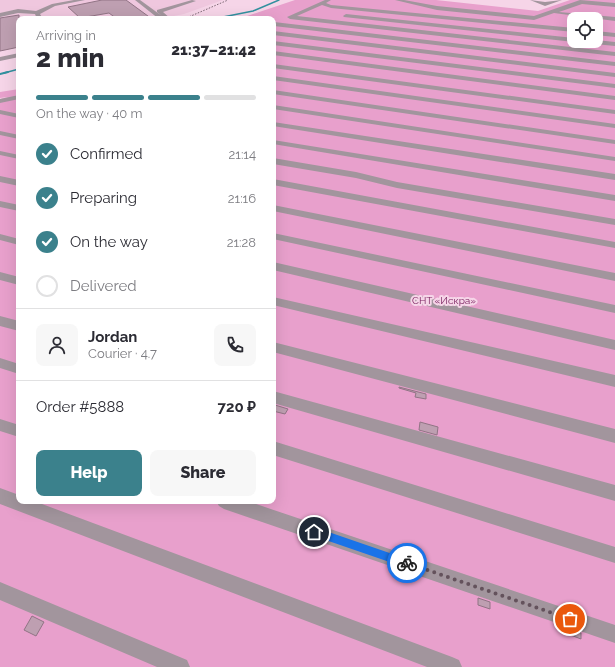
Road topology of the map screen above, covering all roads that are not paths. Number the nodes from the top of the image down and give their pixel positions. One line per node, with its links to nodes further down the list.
1 (84, 0): 12 (street)
2 (137, 0): 16 (street)
3 (329, 0): 9 (street)
4 (532, 0): 5 (street)
5 (560, 0)
6 (194, 1): 17 (street)
7 (580, 1): 10 (street); 11 (street); 20 (street)
8 (394, 2): 19 (street)
9 (321, 3): 18 (street); 26 (street)
10 (615, 5)
11 (554, 12): 19 (street); 20 (street)
12 (37, 13): 13 (street); 15 (street)
13 (0, 15)
14 (336, 15): 30 (street)
15 (38, 16)
16 (158, 16)
17 (165, 16)
18 (290, 17): 23 (street); 35 (street)
19 (534, 18): 22 (street)
20 (604, 18): 21 (street); 25 (street)
21 (615, 19)
22 (546, 20)
23 (276, 23)
24 (276, 24): 38 (street)
25 (615, 25)
26 (567, 29)
27 (276, 33): 40 (street)
28 (603, 34): 29 (street)
29 (615, 35)
30 (567, 39)
31 (276, 43): 42 (street)
32 (603, 43): 33 (street)
33 (615, 44)
34 (276, 53): 45 (street)
35 (615, 54)
36 (16, 56): 37 (street)
37 (0, 59)
38 (615, 64)
39 (276, 66): 49 (street)
40 (615, 74)
41 (276, 78): 52 (street)
42 (615, 86)
43 (276, 92): 56 (street)
44 (16, 98): 46 (street)
45 (615, 98)
46 (0, 101)
47 (276, 106): 59 (street)
48 (0, 112): 50 (street)
49 (615, 112)
50 (16, 115)
51 (276, 124): 61 (street)
52 (615, 126)
53 (0, 133): 54 (street)
54 (16, 136)
55 (276, 142): 65 (street)
56 (615, 142)
57 (0, 153): 58 (street)
58 (16, 156)
59 (615, 159)
60 (276, 162): 69 (street)
61 (615, 177)
62 (0, 179): 63 (street)
63 (16, 182)
64 (276, 183): 73 (street)
65 (615, 198)
66 (0, 204): 67 (street)
67 (16, 207)
68 (276, 209): 76 (street)
69 (615, 222)
70 (0, 237): 72 (street)
71 (276, 237): 79 (street)
72 (16, 241)
73 (615, 245)
74 (276, 267): 82 (street)
75 (0, 276): 77 (street)
76 (615, 277)
77 (16, 280)
78 (276, 302): 86 (street)
79 (615, 309)
80 (0, 321): 81 (street)
81 (16, 325)
82 (615, 344)
83 (276, 348): 90 (street)
84 (0, 363): 85 (street)
85 (16, 368)
86 (615, 381)
87 (276, 398): 92 (street)
88 (0, 425): 89 (street)
89 (16, 430)
90 (615, 436)
91 (276, 449): 97 (street)
92 (615, 493)
93 (0, 496): 94 (street)
94 (16, 502)
95 (21, 504): 101 (street)
96 (233, 504): 99 (street)
97 (615, 555)
98 (0, 591): 100 (street)
99 (615, 634)
100 (180, 667)
101 (452, 667)

